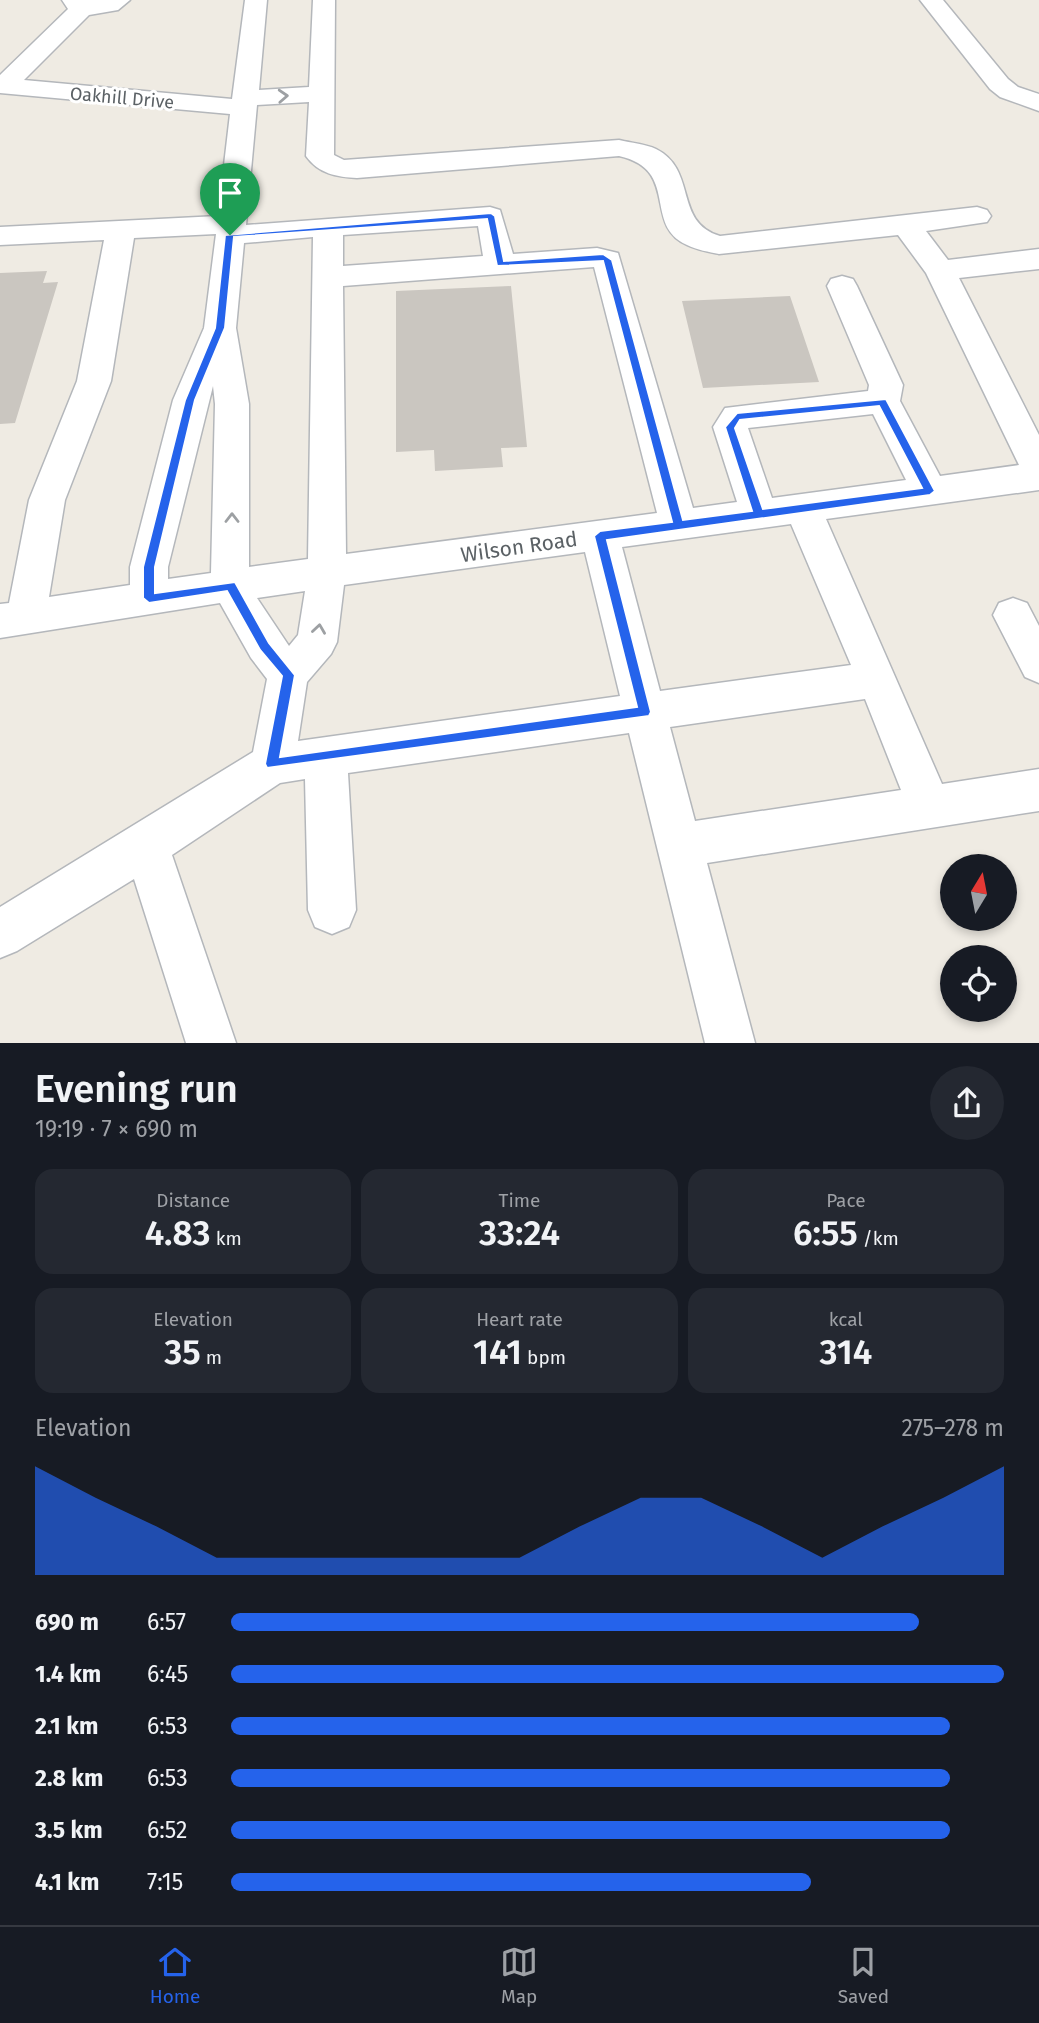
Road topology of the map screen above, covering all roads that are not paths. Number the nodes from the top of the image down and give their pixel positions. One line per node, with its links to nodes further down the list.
1 (119, 0): 5 (street)
2 (256, 0): 8 (street)
3 (324, 0): 6 (street)
4 (931, 0): 9 (street)
5 (78, 4): 7 (street)
6 (321, 84): 8 (street, Oakhill Drive); 11 (street)
7 (1, 85): 8 (street, Oakhill Drive)
8 (245, 94): 14 (street)
9 (1039, 103)
10 (977, 216): 11 (street)
11 (906, 225): 18 (street)
12 (328, 227): 14 (street); 17 (street); 19 (street)
13 (121, 228): 14 (street); 15 (street); 34 (street)
14 (230, 230): 21 (street)
15 (0, 236)
16 (1039, 260): 18 (street)
17 (500, 264): 19 (street); 28 (street)
18 (940, 271): 23 (street)
19 (327, 277): 30 (street)
20 (842, 286): 22 (street)
21 (220, 328): 31 (street, one-way to 21); 32 (street)
22 (883, 401): 25 (street); 27 (street)
23 (1039, 470)
24 (1039, 476): 25 (street, Wilson Road)
25 (930, 491): 26 (street, Wilson Road)
26 (803, 508): 27 (street, Wilson Road); 37 (street)
27 (759, 514): 28 (street, Wilson Road)
28 (678, 525): 29 (street, Wilson Road)
29 (600, 536): 30 (street, Wilson Road); 38 (street)
30 (327, 573): 31 (street, Wilson Road); 36 (street, one-way to 30)
31 (230, 586): 32 (street, Wilson Road); 36 (street)
32 (149, 598): 34 (street, Wilson Road)
33 (1013, 615): 35 (street)
34 (13, 619)
35 (1039, 665)
36 (288, 675): 40 (street)
37 (878, 679): 38 (street); 42 (street)
38 (645, 712): 39 (street); 43 (street)
39 (326, 757): 40 (street); 45 (street)
40 (272, 764): 44 (street)
41 (1039, 790): 42 (street)
42 (930, 807): 43 (street)
43 (679, 845): 48 (street)
44 (146, 846): 46 (street); 47 (street)
45 (332, 910)
46 (0, 934)
47 (211, 1043)
48 (730, 1043)

